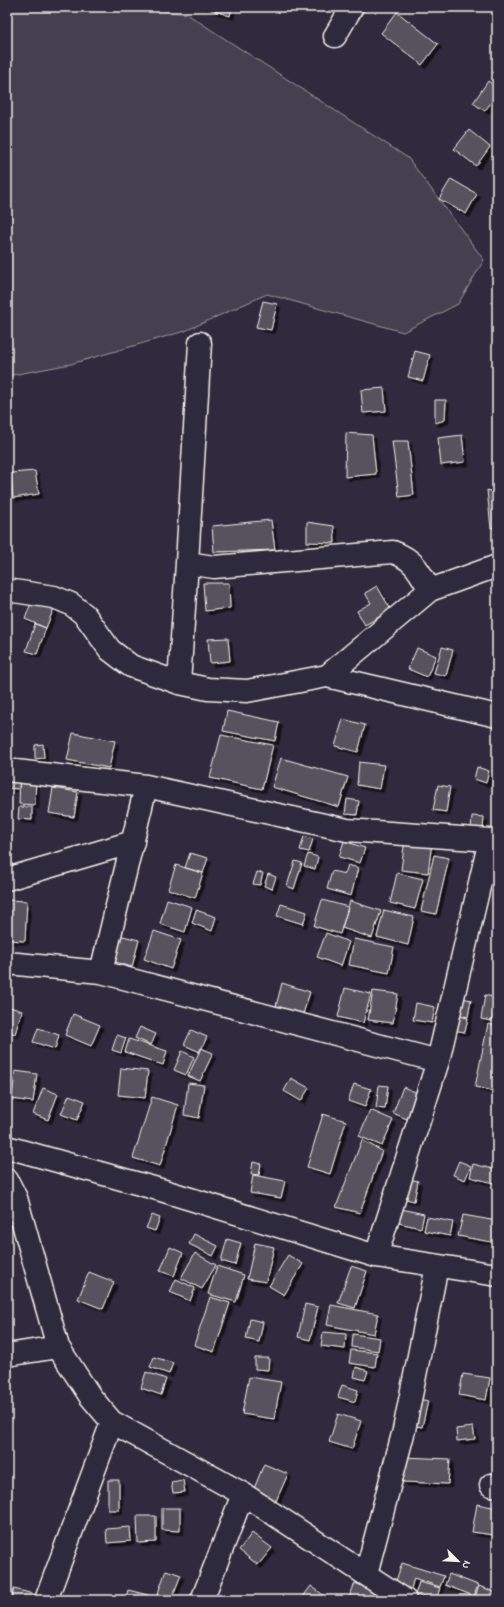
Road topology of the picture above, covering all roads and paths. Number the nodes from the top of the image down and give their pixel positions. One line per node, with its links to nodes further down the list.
1 (352, 7): 2 (street)
2 (335, 36)
3 (200, 343): 4 (street)
4 (187, 563): 7 (street); 9 (street)
5 (497, 566): 7 (street)
6 (7, 590): 9 (street)
7 (430, 590): 8 (street)
8 (327, 676): 9 (street); 10 (street)
9 (180, 683)
10 (497, 716)
11 (7, 770): 12 (street)
12 (146, 786): 13 (street); 14 (street)
13 (494, 840): 18 (street)
14 (132, 842): 15 (street); 17 (street)
15 (7, 879)
16 (7, 963): 17 (street)
17 (101, 972): 18 (street)
18 (438, 1061): 21 (street)
19 (7, 1146): 21 (street)
20 (10, 1191): 24 (street)
21 (376, 1256): 22 (street)
22 (437, 1266): 23 (street); 28 (street)
23 (497, 1275)
24 (58, 1347): 25 (street); 26 (street)
25 (7, 1355)
26 (112, 1422): 27 (street); 30 (street)
27 (243, 1494): 28 (street); 31 (street)
28 (366, 1574): 29 (street)
29 (394, 1597)
30 (46, 1600)
31 (202, 1600)

